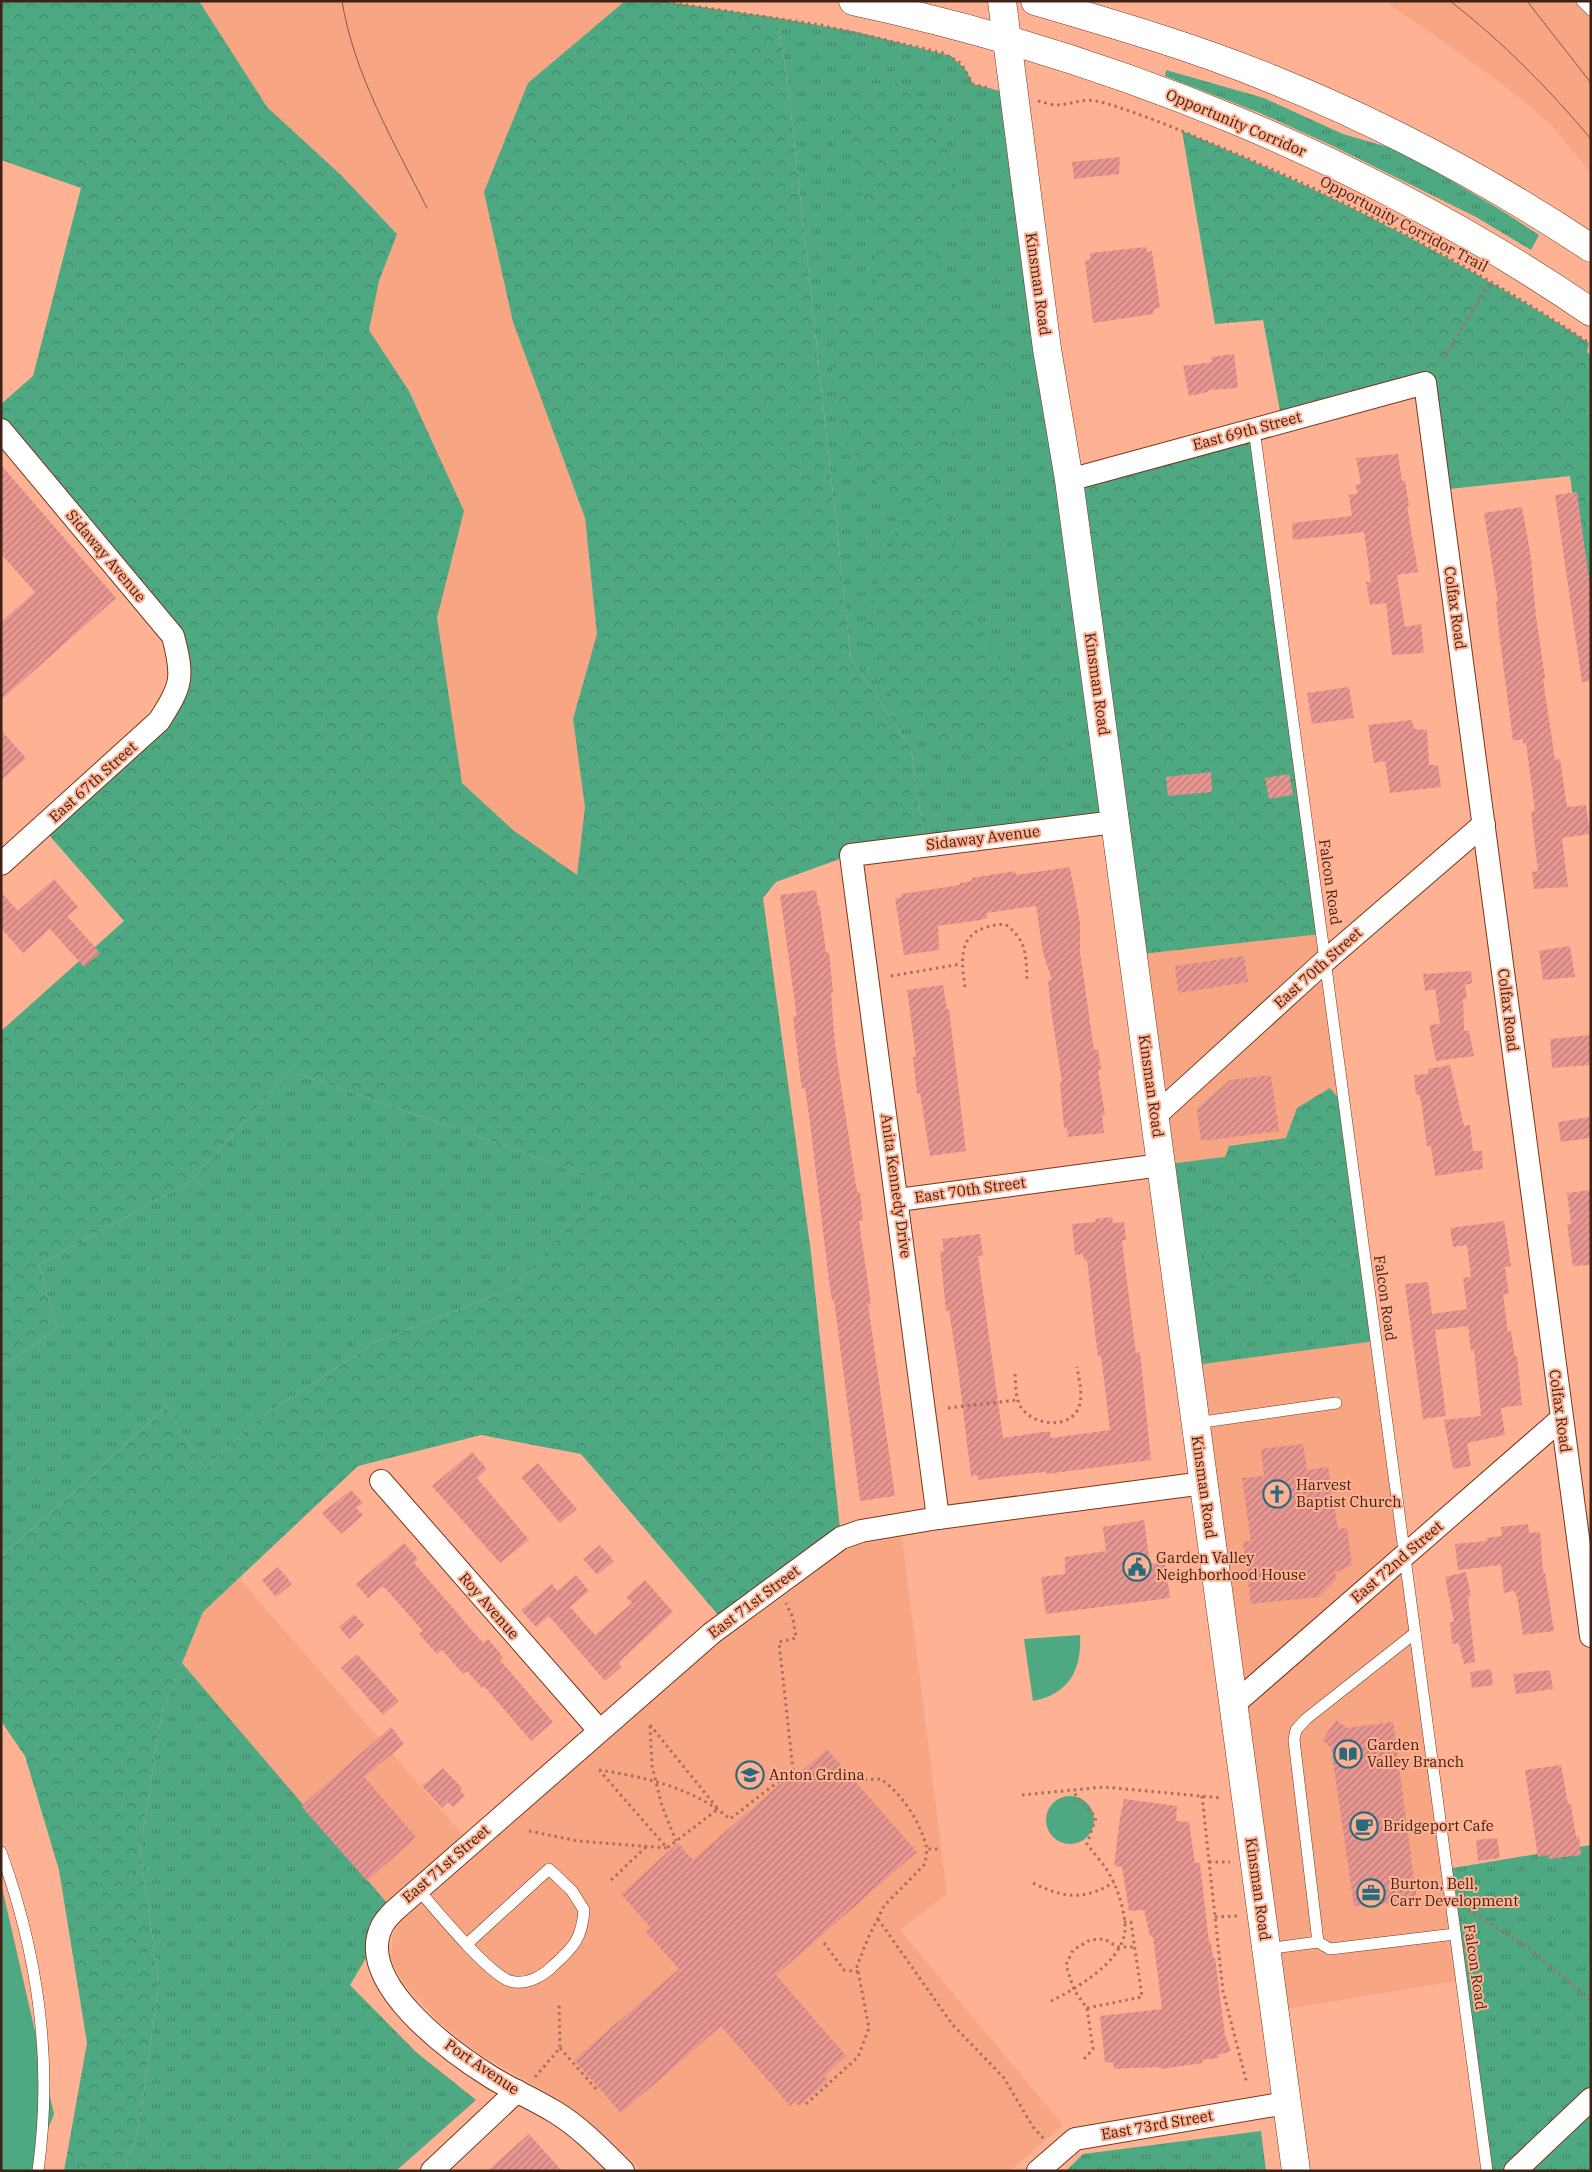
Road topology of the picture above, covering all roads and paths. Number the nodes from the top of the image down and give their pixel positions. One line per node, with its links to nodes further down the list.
1 (660, 1): 8 (path)
2 (853, 1): 7 (main road, Opportunity Corridor)
3 (1002, 1): 7 (main road, Kinsman Road)
4 (1035, 1): 10 (main road)
5 (1582, 1): 6 (lane)
6 (1591, 10)
7 (1006, 42): 12 (main road, Opportunity Corridor); 18 (main road, Kinsman Road)
8 (973, 84)
9 (1057, 106): 11 (path, Opportunity Corridor Trail)
10 (1591, 248)
11 (1490, 282): 13 (path, Opportunity Corridor Trail); 14 (path)
12 (1590, 311)
13 (1590, 343)
14 (1444, 358)
15 (1425, 383): 16 (street, East 69th Street); 21 (street, Colfax Road)
16 (1254, 429): 18 (street, East 69th Street); 24 (lane, Falcon Road)
17 (1, 430): 19 (street, Sidaway Avenue)
18 (1069, 480): 20 (main road, Kinsman Road)
19 (177, 694): 23 (street, East 67th Street)
20 (1116, 822): 22 (street, Sidaway Avenue); 29 (main road, Kinsman Road)
21 (1484, 824): 24 (street, East 70th Street); 37 (street, Colfax Road)
22 (851, 855): 31 (street, Anita Kennedy Drive)
23 (1, 864)
24 (1325, 961): 29 (street, East 70th Street); 42 (lane, Falcon Road)
25 (961, 964): 26 (path); 27 (path); 28 (path)
26 (891, 976)
27 (1027, 980)
28 (965, 987)
29 (1155, 1116): 30 (main road, Kinsman Road)
30 (1161, 1165): 31 (street, East 70th Street); 38 (main road, Kinsman Road)
31 (898, 1200): 41 (street, Anita Kennedy Drive)
32 (1077, 1367): 34 (path)
33 (1015, 1374): 34 (path)
34 (1018, 1400): 36 (path)
35 (1336, 1403): 38 (lane)
36 (948, 1408)
37 (1561, 1420): 42 (street, East 72nd Street); 45 (street, Colfax Road)
38 (1196, 1423): 40 (main road, Kinsman Road)
39 (381, 1481): 47 (street, Roy Avenue)
40 (1204, 1483): 41 (street, East 71st Street); 46 (main road, Kinsman Road)
41 (938, 1518): 47 (street, East 71st Street)
42 (1405, 1556): 44 (lane, Falcon Road); 46 (street, East 72nd Street)
43 (786, 1603): 54 (path)
44 (1415, 1633): 74 (lane, Falcon Road); 75 (lane)
45 (1591, 1636)
46 (1233, 1705): 80 (main road, Kinsman Road)
47 (599, 1730): 67 (street, East 71st Street)
48 (656, 1780): 54 (path); 54 (path); 56 (path); 58 (path)
49 (858, 1780): 59 (path)
50 (1073, 1790): 51 (path); 52 (path); 65 (path)
51 (1022, 1795)
52 (1202, 1796): 53 (path); 62 (path)
53 (1222, 1798)
54 (718, 1809): 56 (path)
55 (529, 1831): 57 (path)
56 (676, 1841): 58 (path)
57 (647, 1846): 58 (path); 64 (path)
58 (667, 1848)
59 (927, 1849): 60 (path); 72 (path)
60 (938, 1849)
61 (1, 1852): 96 (lane)
62 (1209, 1862): 63 (path); 71 (path)
63 (1230, 1862)
64 (611, 1880)
65 (1114, 1882): 66 (path); 73 (path)
66 (1033, 1883)
67 (418, 1889): 69 (street, East 71st Street); 77 (lane)
68 (1460, 1906): 84 (path)
69 (394, 1910): 90 (street, Port Avenue)
70 (1237, 1916): 71 (path)
71 (1215, 1917): 89 (path)
72 (878, 1919): 81 (path); 95 (path)
73 (1123, 1922): 78 (path); 79 (path)
74 (1455, 1934): 75 (lane); 101 (lane, Falcon Road)
75 (1318, 1942): 80 (lane)
76 (824, 1943): 81 (path)
77 (466, 1944): 77 (lane)
78 (1118, 1947): 79 (path); 82 (path); 82 (path)
79 (1135, 1947): 86 (path)
80 (1266, 1949): 93 (main road, Kinsman Road)
81 (859, 1972): 94 (path)
82 (1074, 1990): 83 (path); 86 (path)
83 (1051, 2000)
84 (1591, 2001)
85 (560, 2005): 87 (path)
86 (1088, 2008): 88 (path)
87 (560, 2048): 90 (path); 91 (path)
88 (1084, 2060)
89 (1246, 2084)
90 (525, 2087): 97 (street); 98 (street, Port Avenue)
91 (597, 2090)
92 (1591, 2099): 102 (street)
93 (1286, 2103): 99 (street, East 73rd Street); 100 (main road, Kinsman Road)
94 (806, 2104)
95 (1045, 2140)
96 (38, 2171)
97 (432, 2171)
98 (623, 2171)
99 (1038, 2171)
100 (1296, 2171)
101 (1487, 2171)
102 (1515, 2171)

